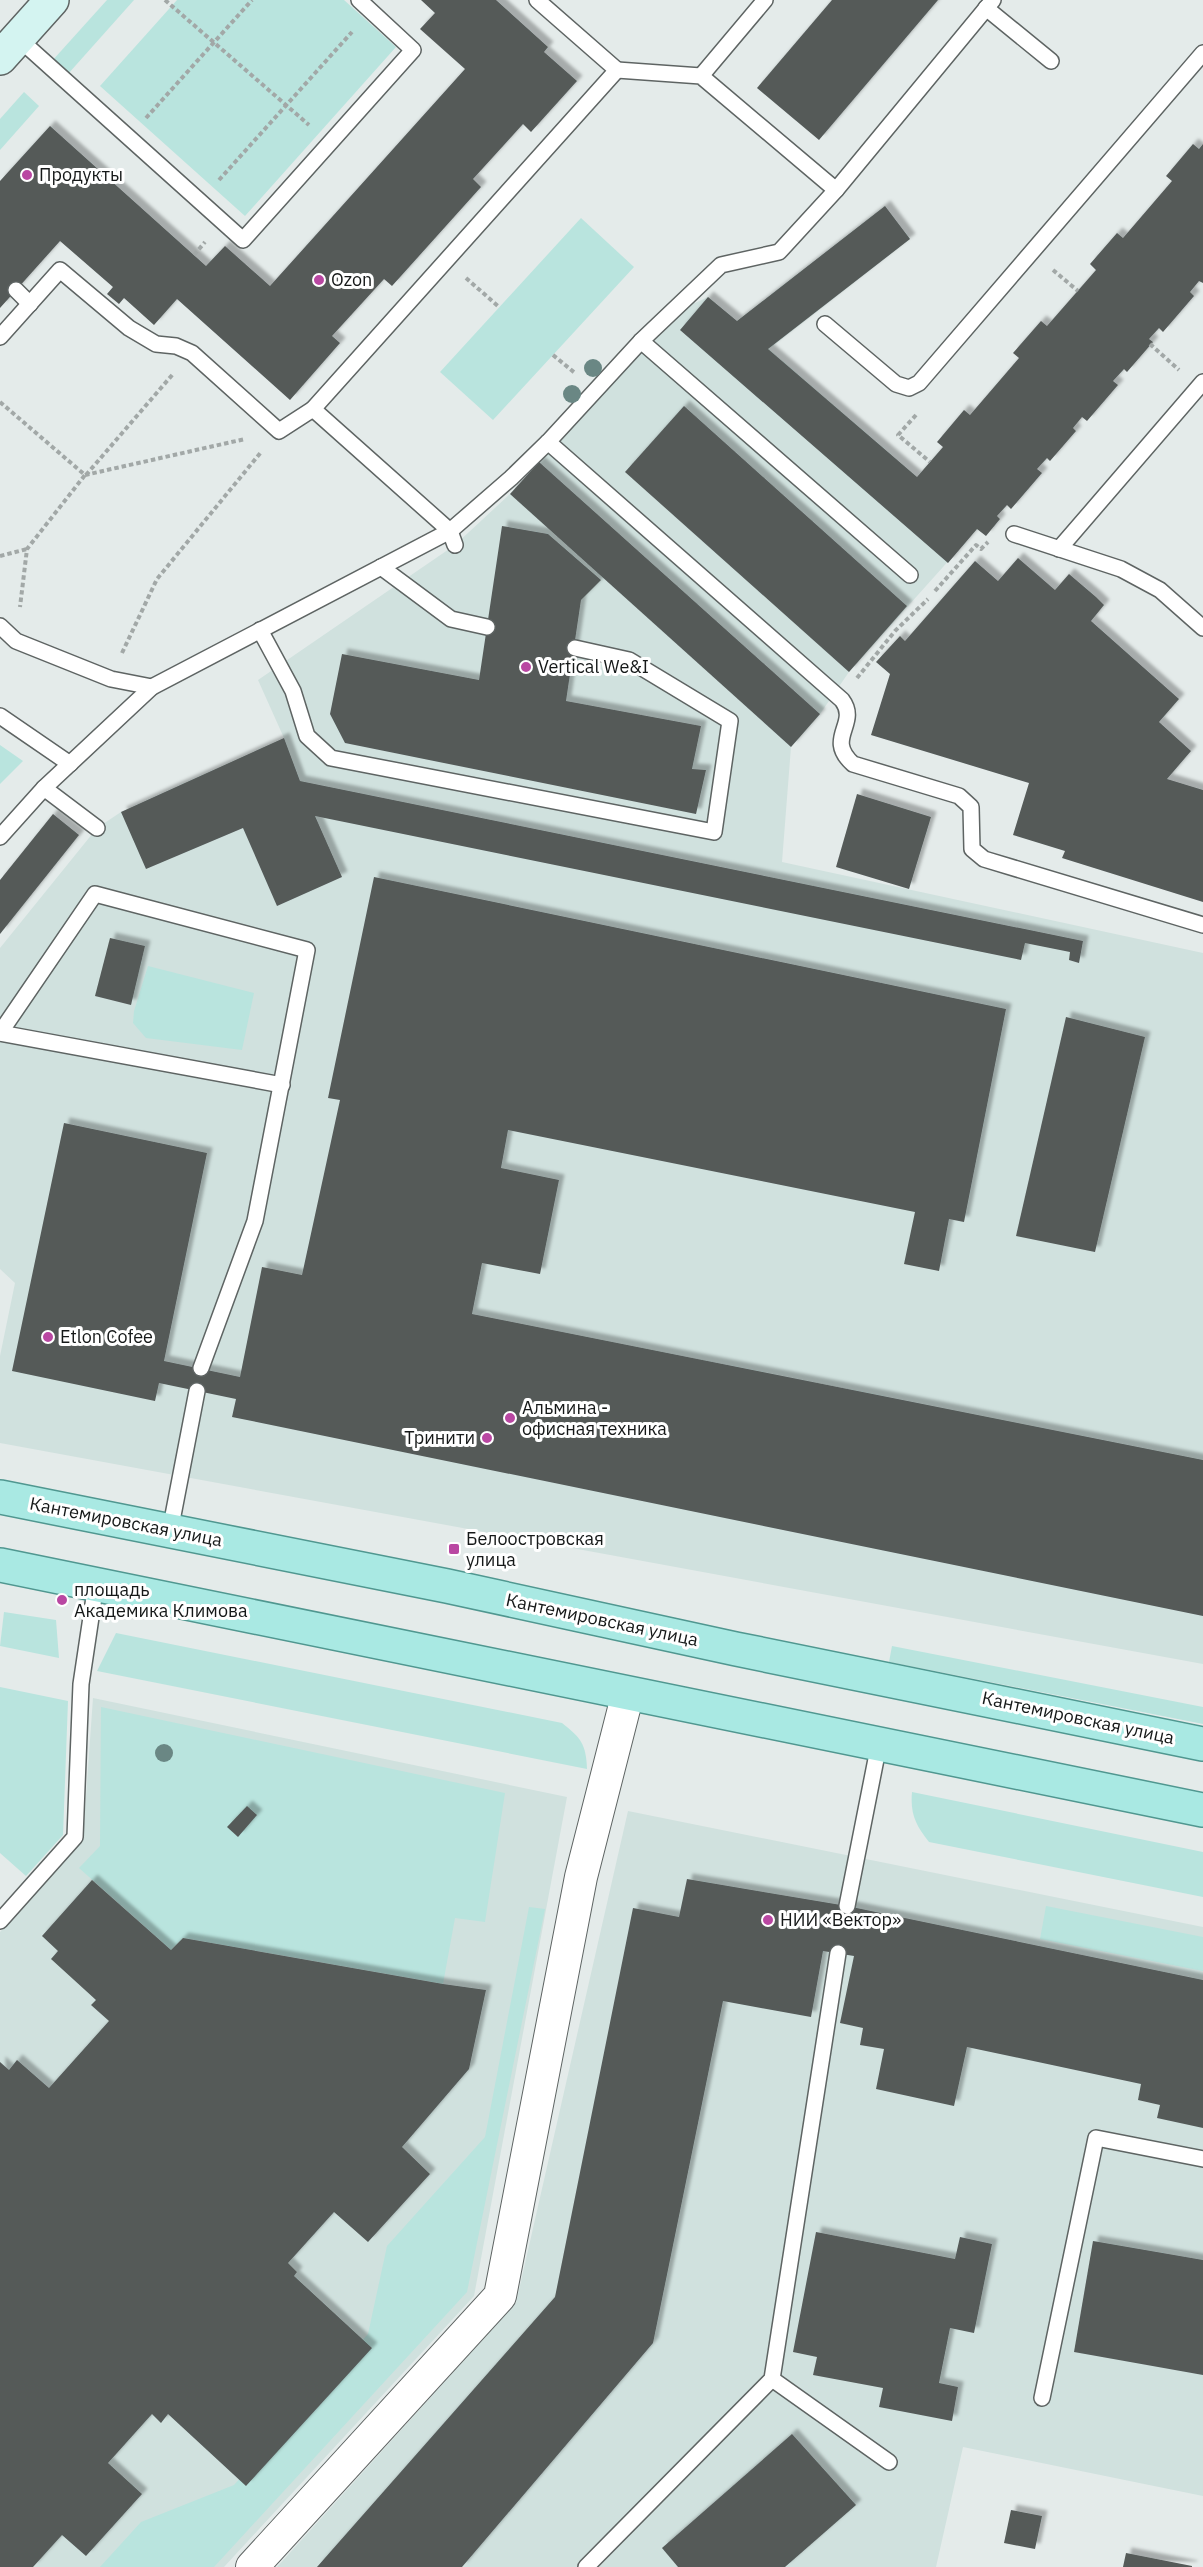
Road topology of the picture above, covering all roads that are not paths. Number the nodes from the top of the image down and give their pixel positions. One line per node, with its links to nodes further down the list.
1 (52, 0): 6 (main road)
2 (359, 0): 6 (lane)
3 (537, 0): 9 (lane)
4 (765, 0): 10 (lane)
5 (989, 4): 8 (lane); 11 (lane)
6 (9, 48)
7 (1203, 53): 14 (lane)
8 (1051, 61)
9 (617, 70): 10 (lane); 18 (lane)
10 (701, 76): 11 (lane)
11 (836, 190): 16 (lane)
12 (16, 290): 13 (lane)
13 (30, 303): 15 (lane); 18 (lane)
14 (825, 324)
15 (0, 337)
16 (641, 341): 19 (lane); 24 (lane)
17 (1201, 384): 22 (lane)
18 (313, 409): 21 (lane)
19 (548, 442): 21 (lane); 36 (lane)
20 (1014, 534): 22 (lane)
21 (453, 538): 23 (lane)
22 (1059, 549): 27 (lane)
23 (381, 567): 26 (lane); 28 (lane)
24 (910, 575)
25 (0, 626): 30 (lane)
26 (487, 627)
27 (1203, 628)
28 (260, 630): 29 (lane); 30 (lane)
29 (574, 648)
30 (152, 687): 32 (lane)
31 (0, 716): 32 (lane)
32 (70, 764): 33 (lane)
33 (44, 788): 34 (lane); 35 (lane)
34 (97, 828)
35 (0, 837)
36 (1203, 925)
37 (0, 1033): 38 (lane); 38 (lane)
38 (282, 1085): 39 (lane)
39 (201, 1368)
40 (196, 1391): 42 (lane)
41 (0, 1497): 42 (main road, Кантемировская улица)
42 (170, 1531): 47 (main road, Кантемировская улица)
43 (0, 1565): 44 (main road)
44 (96, 1584): 45 (main road); 50 (lane)
45 (628, 1693): 46 (main road); 56 (street)
46 (879, 1744): 48 (main road); 49 (lane)
47 (1203, 1744)
48 (1203, 1810)
49 (847, 1906)
50 (0, 1921)
51 (838, 1953): 53 (lane)
52 (1203, 2159): 54 (lane)
53 (772, 2379): 55 (lane); 57 (lane)
54 (1042, 2398)
55 (890, 2462)
56 (252, 2567)
57 (586, 2567)

